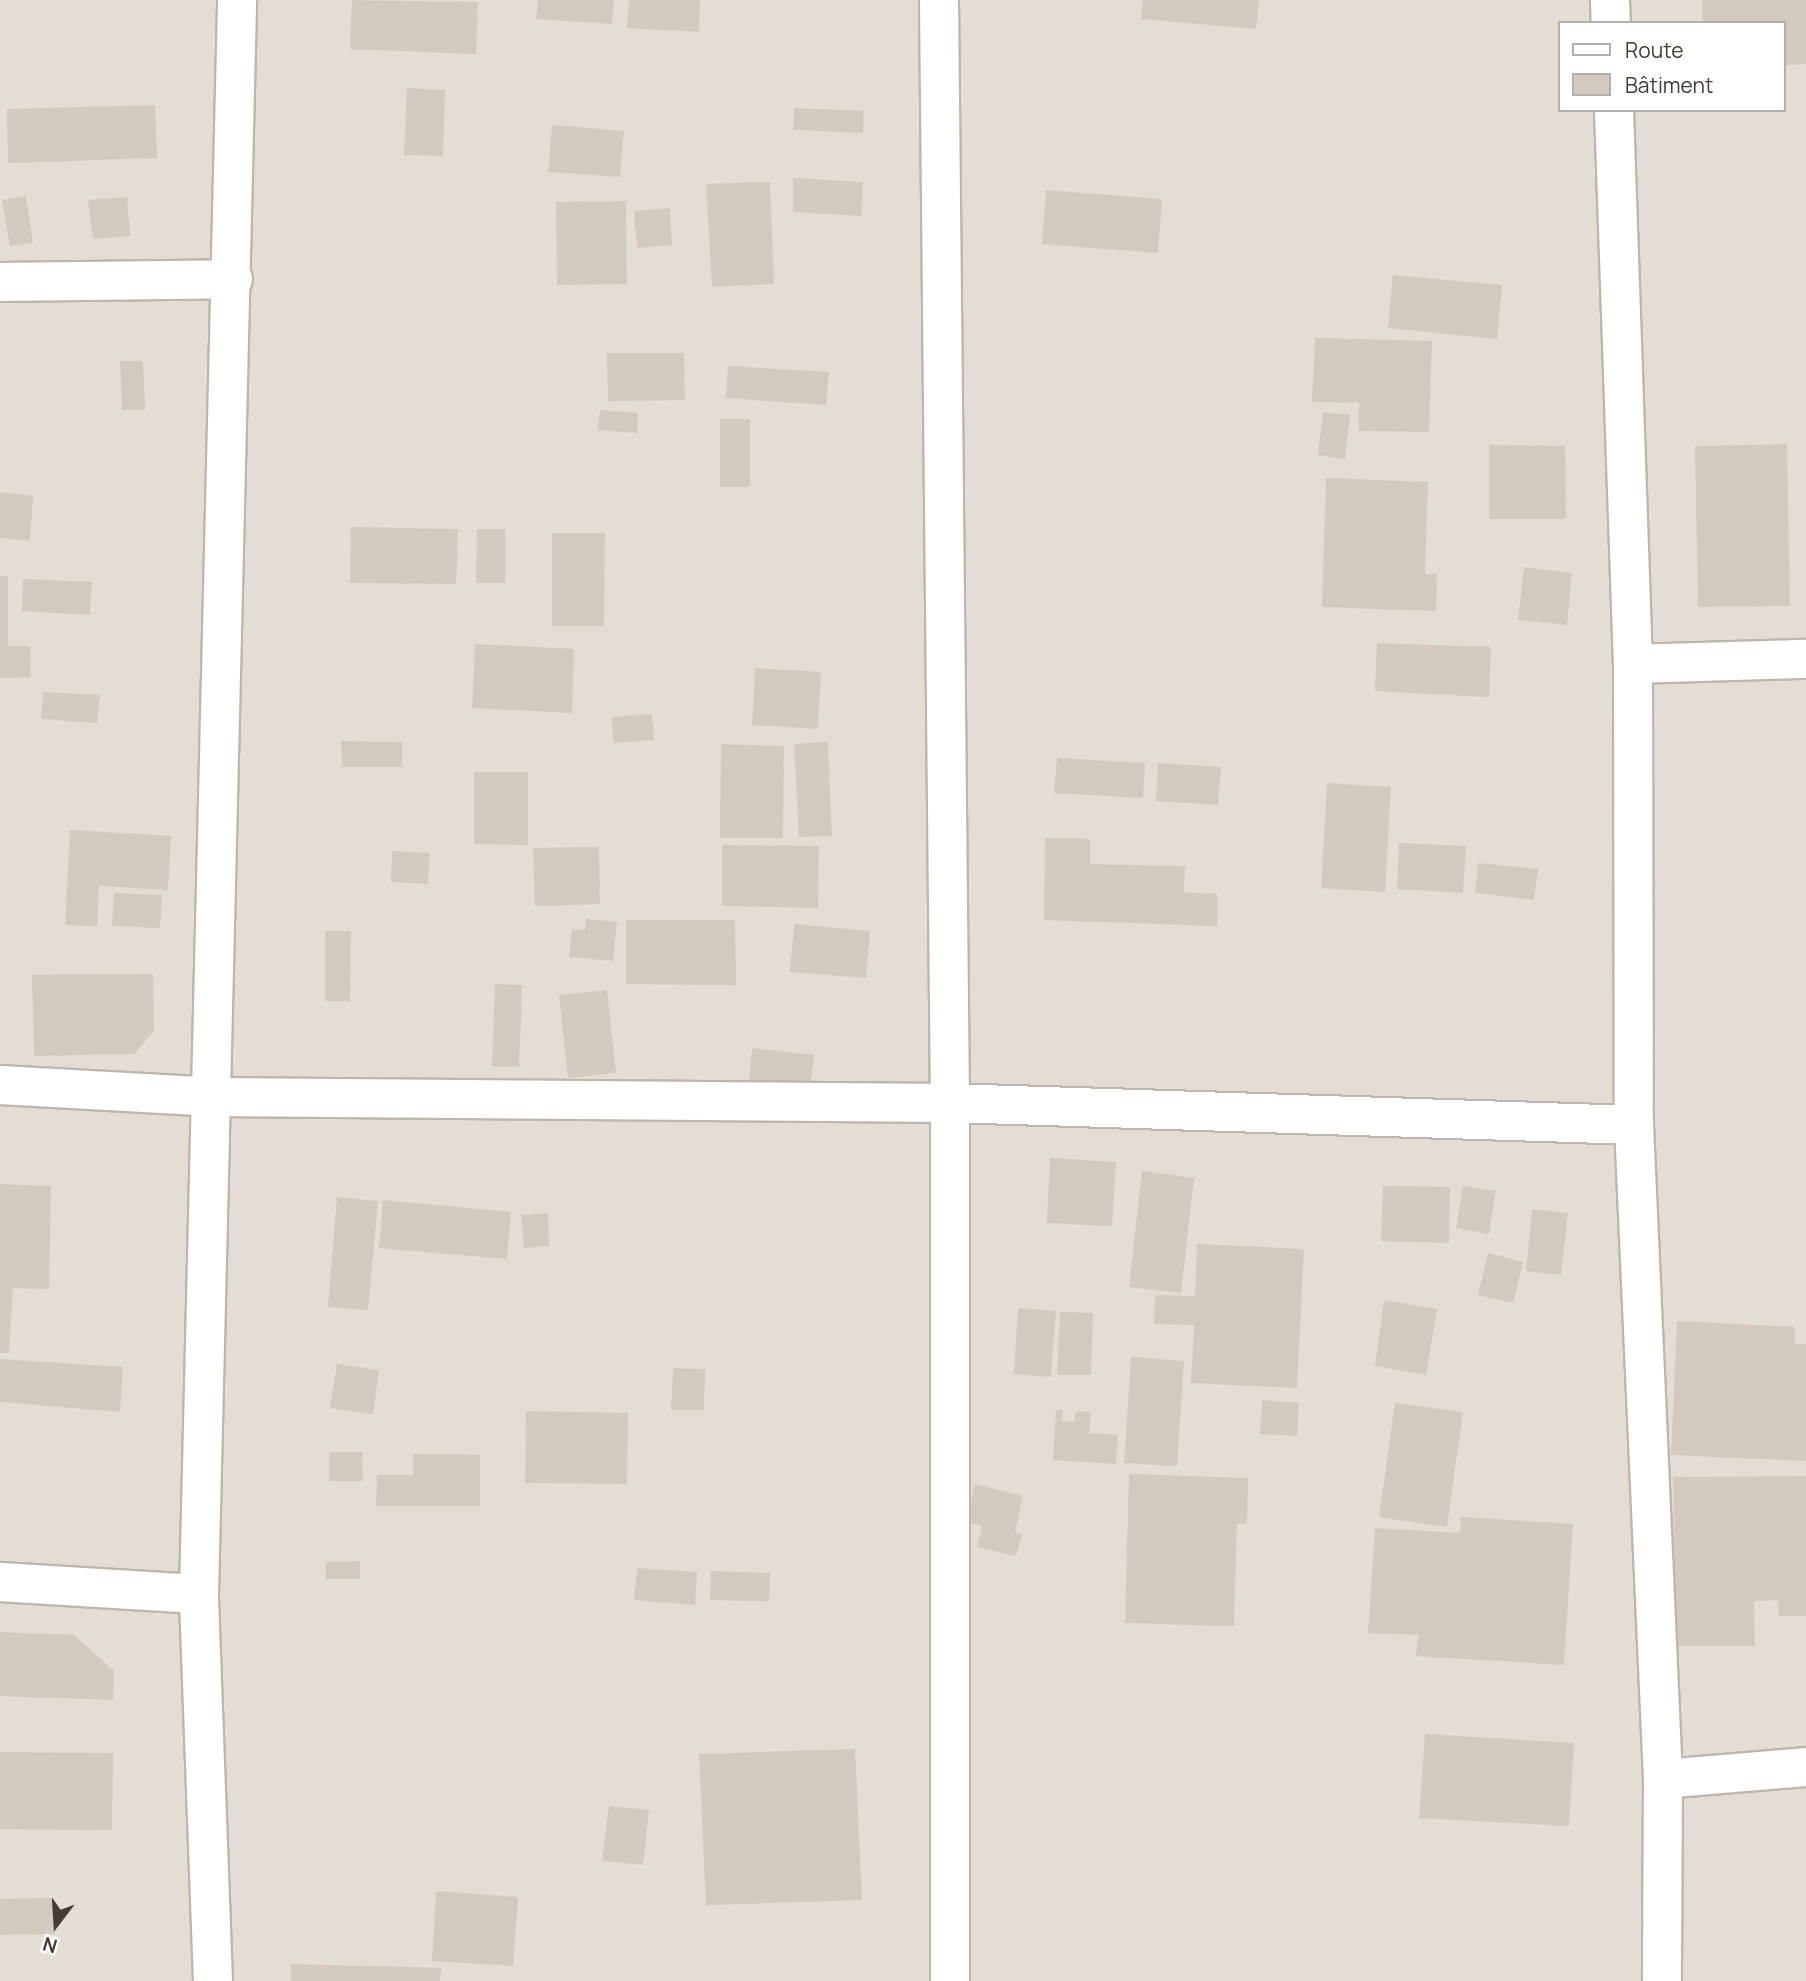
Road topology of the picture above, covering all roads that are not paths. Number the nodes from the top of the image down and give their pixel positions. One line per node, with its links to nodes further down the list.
1 (237, 0): 6 (street)
2 (939, 0): 12 (street)
3 (1610, 0): 4 (street)
4 (1611, 21)
5 (1614, 112): 9 (street)
6 (233, 279): 7 (street); 11 (street)
7 (0, 282)
8 (1806, 659): 9 (street)
9 (1633, 664): 13 (street)
10 (0, 1085): 11 (street)
11 (212, 1097): 12 (street); 15 (street)
12 (950, 1103): 13 (street); 19 (street)
13 (1634, 1125): 17 (street)
14 (0, 1582): 15 (street)
15 (199, 1594): 18 (street)
16 (1806, 1767): 17 (street)
17 (1663, 1779): 20 (street)
18 (213, 1981)
19 (950, 1981)
20 (1662, 1981)

